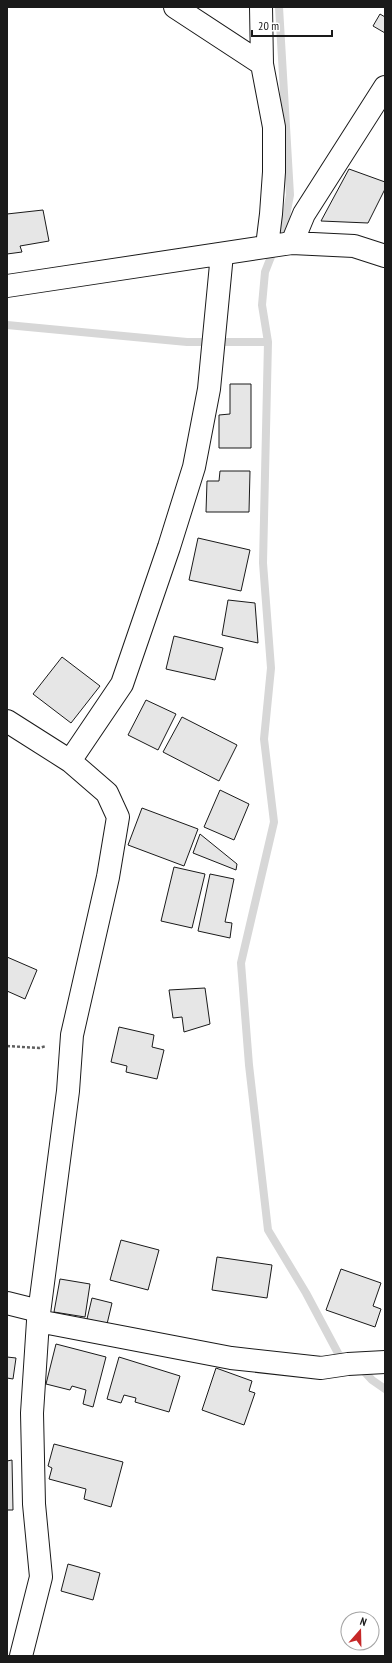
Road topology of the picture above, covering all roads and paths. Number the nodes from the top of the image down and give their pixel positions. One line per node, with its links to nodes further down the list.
1 (175, 7): 3 (street)
2 (261, 7): 3 (street)
3 (262, 64): 6 (street)
4 (385, 88): 5 (street)
5 (292, 243): 6 (street); 8 (street)
6 (267, 246): 7 (street)
7 (222, 254): 9 (street); 11 (street)
8 (385, 256)
9 (7, 286)
10 (7, 721): 11 (street)
11 (70, 761): 12 (street)
12 (72, 1035): 13 (path); 15 (street)
13 (7, 1046)
14 (7, 1302): 15 (street)
15 (38, 1316): 16 (street); 17 (street)
16 (385, 1362)
17 (21, 1656)

